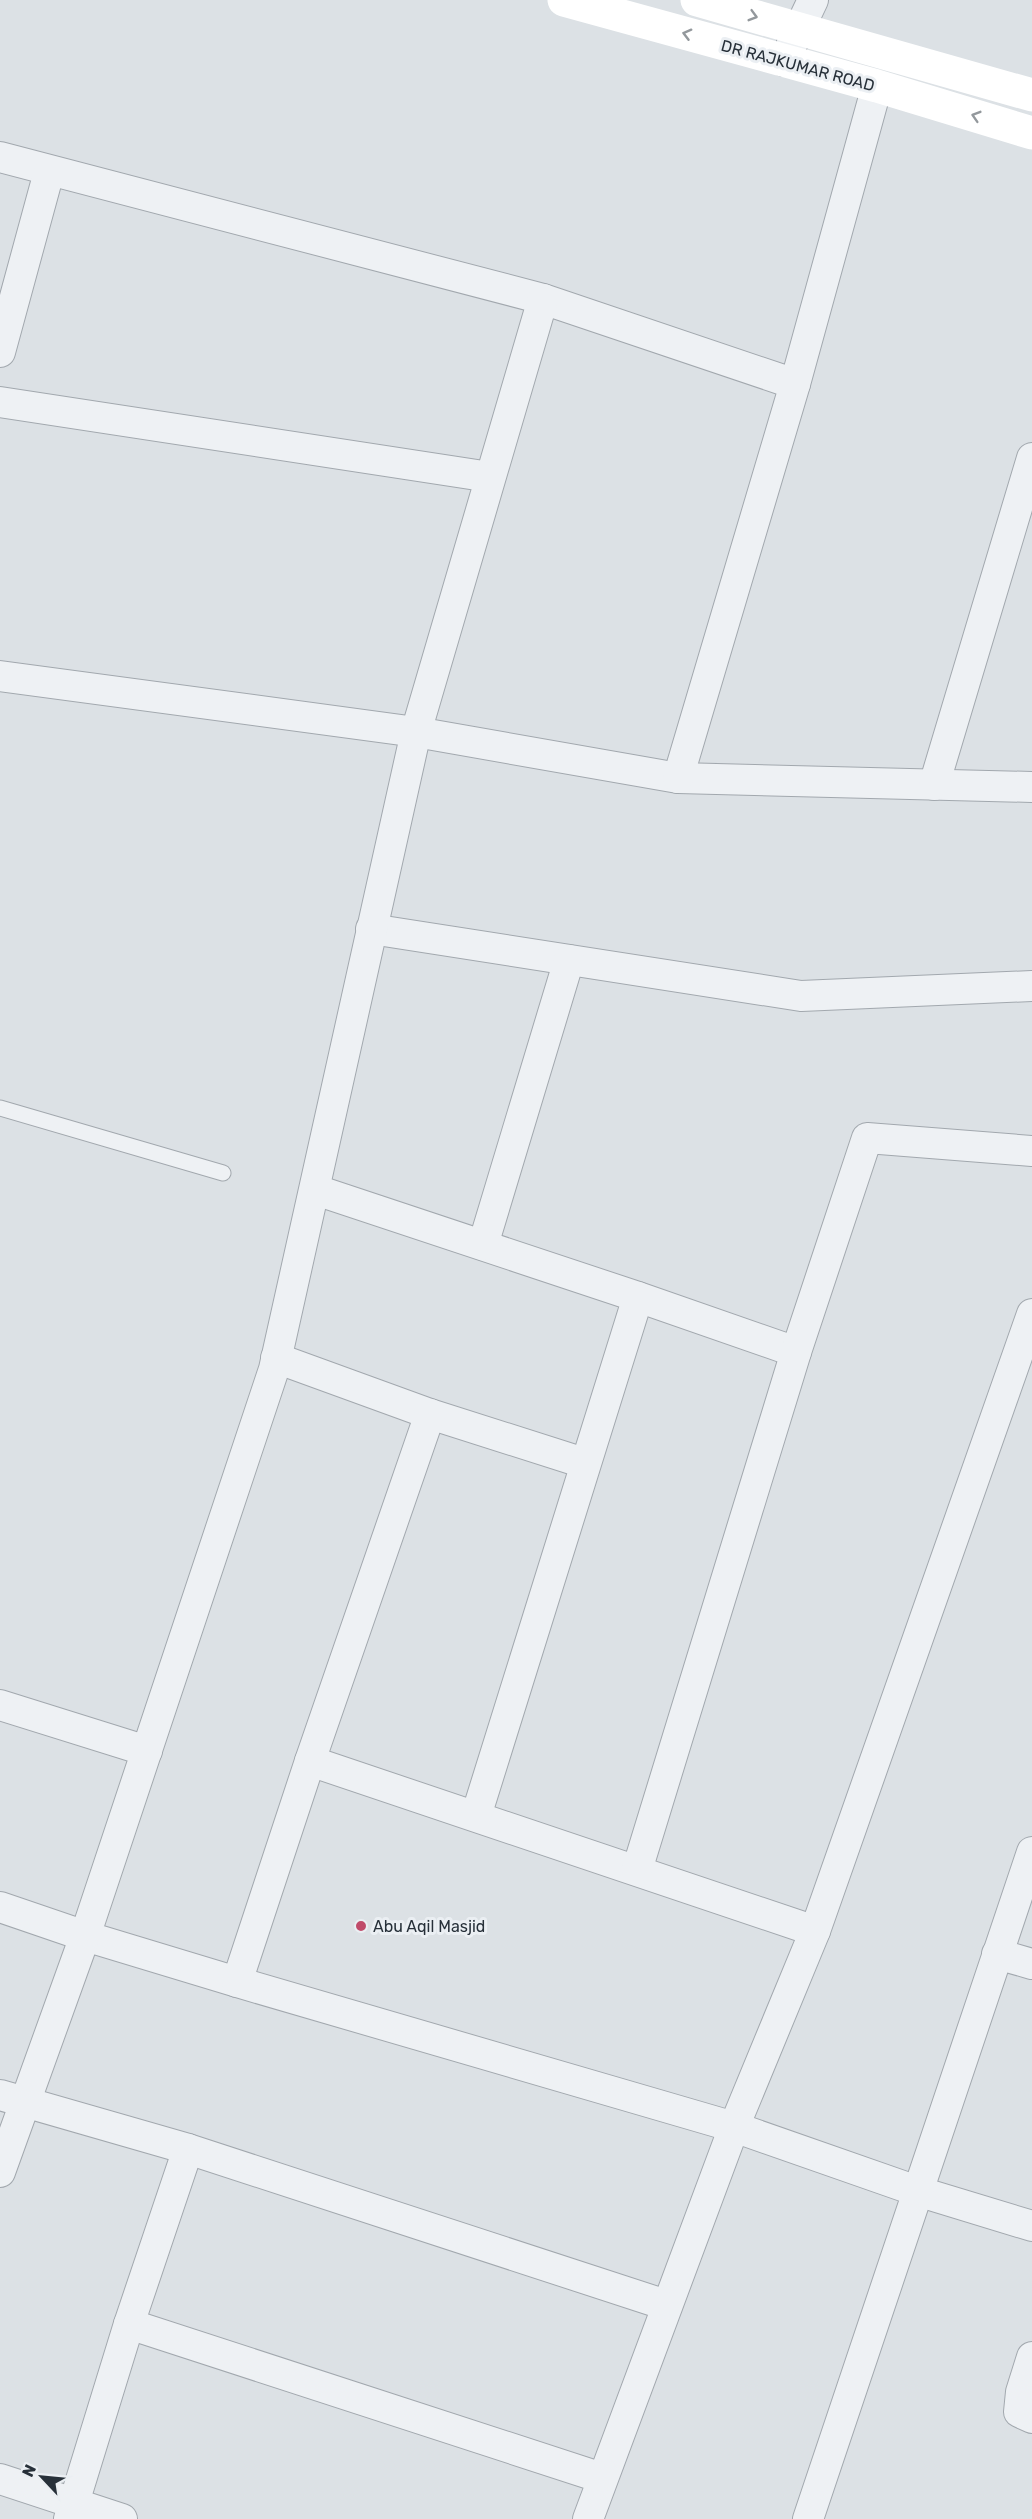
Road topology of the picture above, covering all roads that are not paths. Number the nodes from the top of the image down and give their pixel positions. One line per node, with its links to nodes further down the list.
1 (564, 0): 4 (main road, DR RAJKUMAR ROAD, one-way to 1)
2 (697, 0): 3 (main road, DR RAJKUMAR ROAD, one-way to 3)
3 (806, 14): 4 (street); 6 (main road, DR RAJKUMAR ROAD)
4 (784, 61): 5 (main road, DR RAJKUMAR ROAD)
5 (877, 86): 7 (main road, DR RAJKUMAR ROAD, one-way to 5); 12 (street)
6 (1032, 95)
7 (1032, 133)
8 (0, 157): 9 (street)
9 (49, 172): 10 (street); 11 (street)
10 (543, 299): 12 (street); 15 (street)
11 (0, 352)
12 (795, 384): 18 (street)
13 (0, 402): 15 (street)
14 (1032, 458): 19 (street)
15 (490, 477): 17 (street)
16 (0, 676): 17 (street)
17 (416, 732): 18 (street); 21 (street)
18 (678, 778): 19 (street)
19 (934, 785): 20 (street)
20 (1032, 787)
21 (372, 929): 22 (street); 27 (street)
22 (569, 960): 23 (street); 28 (street)
23 (1032, 986)
24 (0, 1108): 26 (lane)
25 (1032, 1151): 31 (street)
26 (223, 1173)
27 (316, 1190): 28 (street); 32 (street)
28 (483, 1245): 29 (street)
29 (638, 1297): 31 (street); 34 (street)
30 (1032, 1314): 42 (street)
31 (796, 1352): 40 (street)
32 (276, 1358): 33 (street); 36 (street)
33 (430, 1414): 34 (street); 37 (street)
34 (584, 1463): 38 (street)
35 (0, 1705): 36 (street)
36 (147, 1751): 43 (street)
37 (310, 1761): 38 (street); 46 (street)
38 (476, 1816): 40 (street)
39 (1032, 1852): 44 (street)
40 (637, 1870): 42 (street)
41 (0, 1907): 43 (street)
42 (815, 1931): 48 (street)
43 (85, 1936): 46 (street); 47 (street)
44 (997, 1954): 45 (street); 51 (street)
45 (1032, 1964)
46 (237, 1982): 48 (street)
47 (12, 2100): 49 (street); 50 (street)
48 (734, 2127): 51 (street); 53 (street)
49 (188, 2149): 53 (street); 54 (street)
50 (0, 2172)
51 (917, 2191): 52 (street); 62 (street)
52 (1032, 2226)
53 (666, 2306): 57 (street)
54 (129, 2324): 57 (street); 59 (street)
55 (1032, 2357): 56 (street)
56 (1032, 2418)
57 (602, 2478): 61 (street)
58 (0, 2479): 59 (street)
59 (71, 2511): 60 (street)
60 (122, 2519)
61 (588, 2519)
62 (808, 2519)

